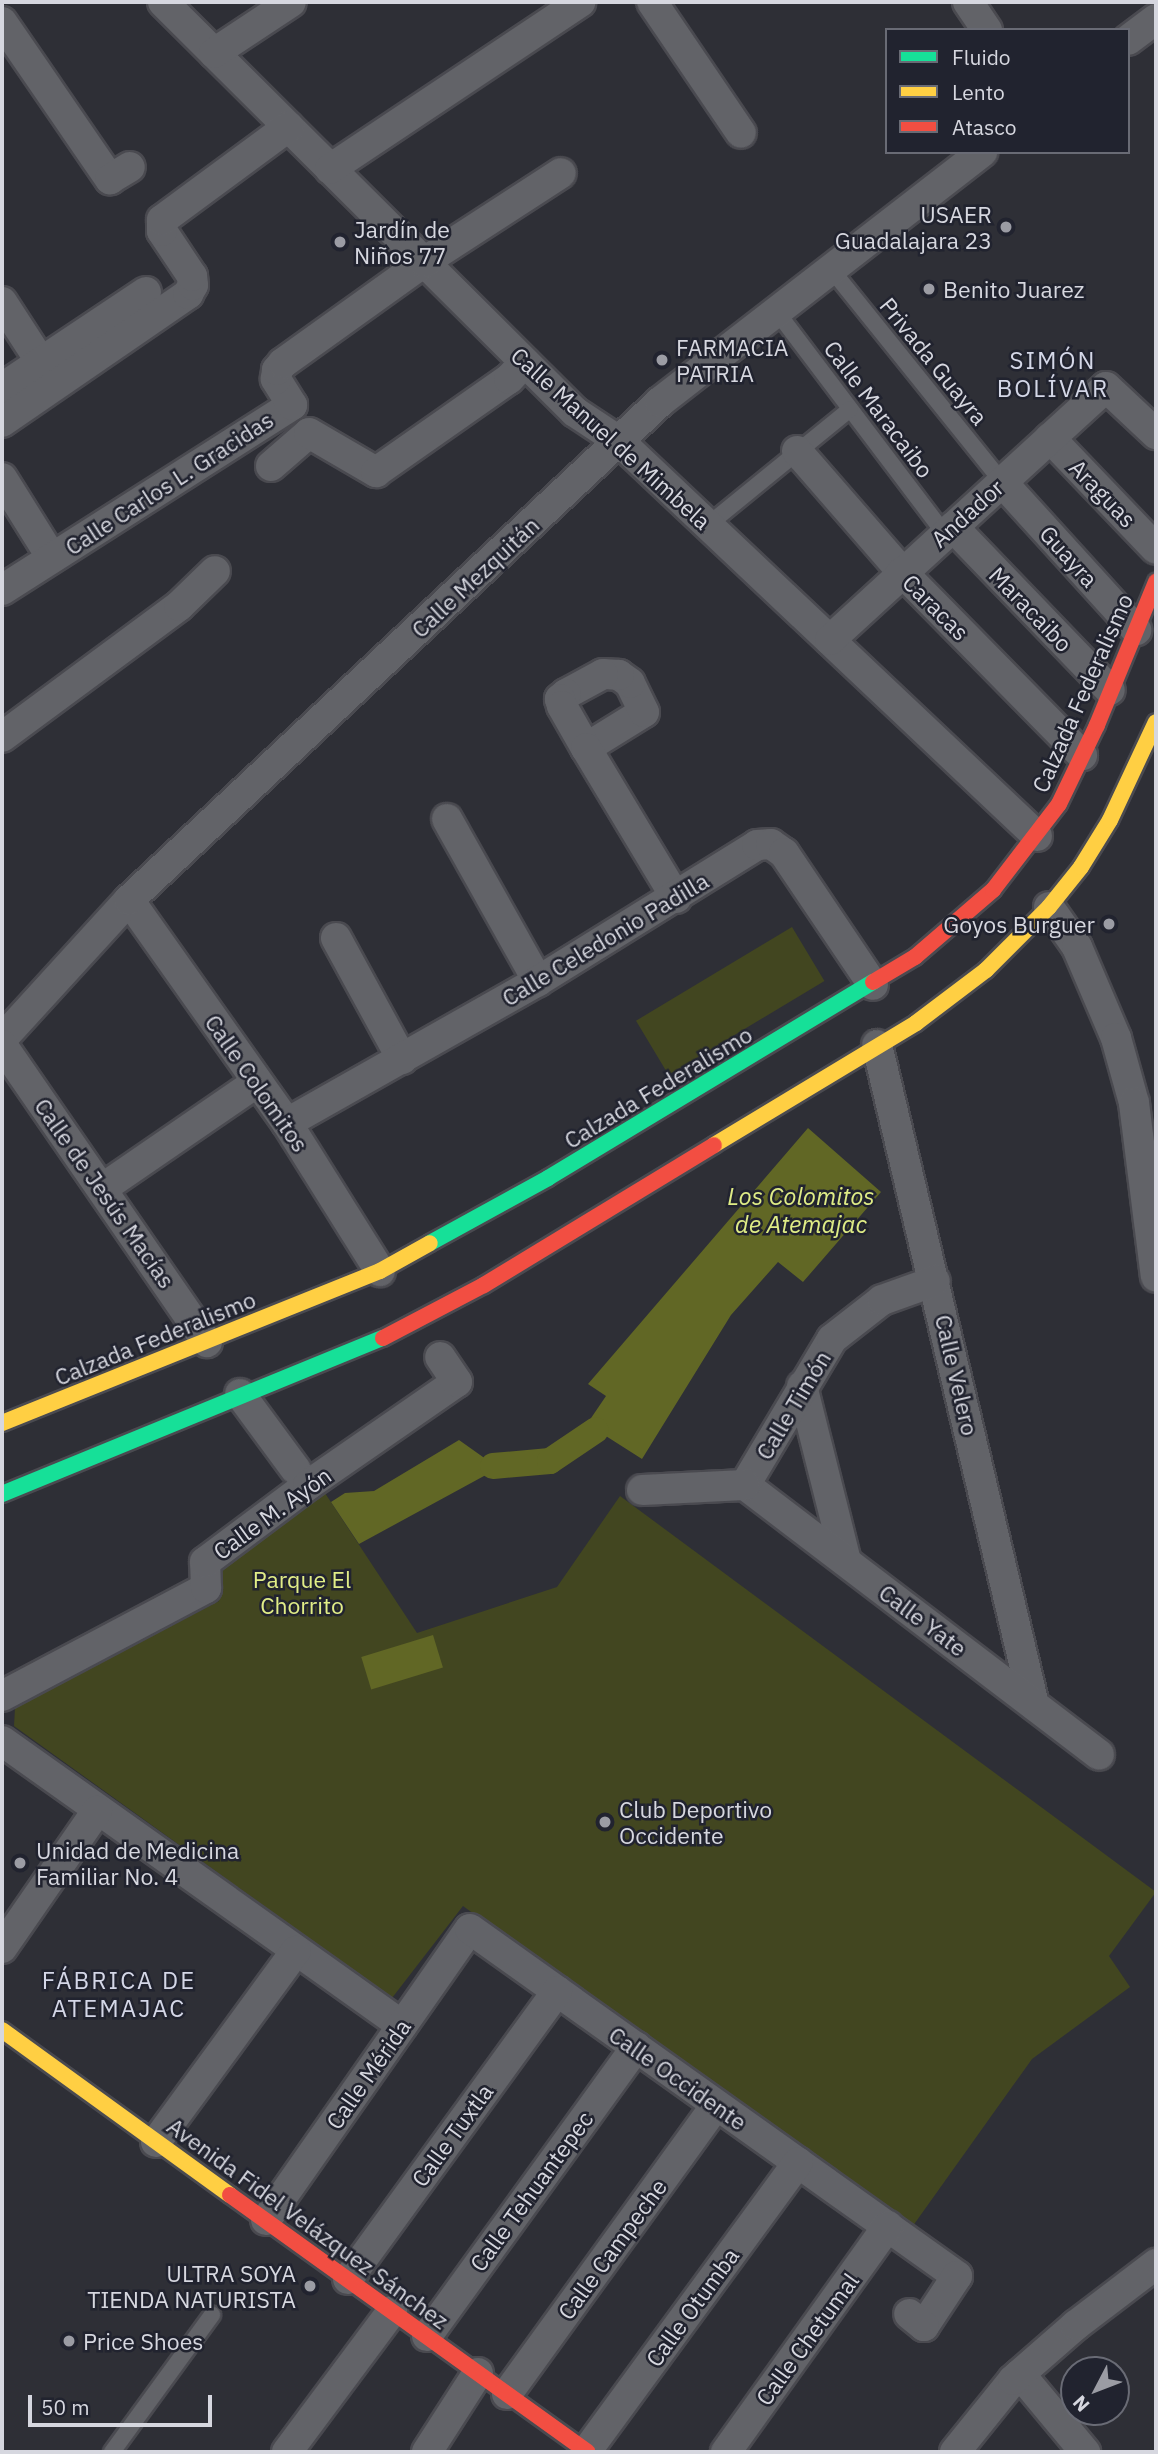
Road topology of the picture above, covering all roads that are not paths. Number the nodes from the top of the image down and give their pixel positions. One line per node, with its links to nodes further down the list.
1 (11, 2): 7 (street)
2 (163, 2): 12 (street, Calle Manuel de Mimbela)
3 (291, 2): 12 (street)
4 (580, 2): 17 (street)
5 (652, 2): 14 (street)
6 (968, 2): 10 (street)
7 (2, 8)
8 (1156, 19): 11 (street)
9 (2, 22): 16 (street)
10 (986, 28)
11 (1130, 38)
12 (214, 53): 13 (street, Calle Manuel de Mimbela)
13 (288, 127): 17 (street, Calle Manuel de Mimbela); 28 (street)
14 (741, 133)
15 (979, 154): 20 (street, Calle Mezquitán)
16 (130, 167)
17 (330, 169): 19 (street, Calle Manuel de Mimbela)
18 (561, 173): 19 (street)
19 (424, 261): 25 (street, Calle Manuel de Mimbela); 39 (street, Calle Carlos L. Gracidas)
20 (831, 269): 23 (street, Calle Mezquitán); 35 (lane, Privada Guayra)
21 (146, 292): 24 (street)
22 (2, 302): 24 (street)
23 (777, 312): 27 (lane, Calle Maracaibo); 31 (street, Calle Mezquitán)
24 (41, 362): 26 (street)
25 (525, 362): 31 (street, Calle Manuel de Mimbela); 33 (street)
26 (2, 388)
27 (850, 409): 32 (lane); 37 (lane, Calle Maracaibo)
28 (2, 422)
29 (1156, 434): 30 (street, Andador)
30 (1050, 438): 35 (street, Andador); 38 (street, Araguas)
31 (619, 440): 36 (street, Calle Manuel de Mimbela); 54 (street, Calle Mezquitán)
32 (797, 451): 36 (lane); 41 (street, Caracas)
33 (271, 466)
34 (2, 478): 39 (street)
35 (1002, 482): 37 (street, Andador); 44 (street, Guayra)
36 (708, 525): 45 (street, Calle Manuel de Mimbela)
37 (949, 530): 41 (street, Andador); 46 (street, Maracaibo)
38 (1156, 549)
39 (52, 558): 43 (street, Calle Carlos L. Gracidas)
40 (215, 571): 48 (street)
41 (902, 572): 45 (street, Andador); 50 (street, Caracas)
42 (1156, 582): 44 (main road, Calzada Federalismo)
43 (2, 590)
44 (1136, 631): 46 (main road, Calzada Federalismo)
45 (830, 640): 52 (street, Calle Manuel de Mimbela)
46 (1110, 691): 50 (main road, Calzada Federalismo)
47 (1156, 722): 55 (main road)
48 (2, 737)
49 (586, 748): 53 (street)
50 (1083, 755): 52 (main road, Calzada Federalismo)
51 (447, 819): 57 (street)
52 (1037, 836): 58 (main road, Calzada Federalismo)
53 (676, 898): 57 (street, Calle Celedonio Padilla); 58 (street, Calle Celedonio Padilla)
54 (129, 900): 59 (street, Calle Mezquitán); 63 (street, Calle Colomitos)
55 (1049, 907): 61 (main road); 66 (street)
56 (337, 938): 62 (street)
57 (538, 981): 62 (street, Calle Celedonio Padilla)
58 (873, 985): 68 (main road, Calzada Federalismo)
59 (2, 1039)
60 (2, 1045): 65 (street, Calle de Jesús Macías)
61 (877, 1045): 69 (street, Calle Velero); 73 (main road)
62 (402, 1059): 64 (street, Calle Celedonio Padilla)
63 (257, 1082): 64 (street, Calle Colomitos); 65 (street)
64 (287, 1123): 68 (street, Calle Colomitos)
65 (103, 1188): 70 (street, Calle de Jesús Macías)
66 (1152, 1208): 67 (street)
67 (1155, 1260)
68 (380, 1271): 70 (main road, Calzada Federalismo)
69 (935, 1281): 72 (street, Calle Timón); 81 (street, Calle Velero)
70 (207, 1342): 74 (main road, Calzada Federalismo)
71 (440, 1357): 80 (street, Calle M. Ayón)
72 (802, 1386): 76 (street, Calle Timón); 79 (street)
73 (240, 1394): 75 (street, Calle M. Ayón); 78 (main road)
74 (2, 1422)
75 (296, 1470)
76 (746, 1485): 77 (street, Calle Timón); 79 (street, Calle Yate)
77 (642, 1490)
78 (2, 1494)
79 (846, 1561): 81 (street, Calle Yate)
80 (2, 1696)
81 (1034, 1705): 83 (street, Calle Yate)
82 (2, 1741): 84 (street)
83 (1099, 1755)
84 (97, 1811): 86 (street); 87 (street)
85 (470, 1929): 88 (street, Calle Occidente); 89 (street, Calle Mérida)
86 (2, 1948)
87 (296, 1951): 89 (street); 93 (street)
88 (556, 1991): 91 (street, Calle Occidente); 98 (street, Calle Tuxtla)
89 (402, 2025): 95 (street, Calle Mérida)
90 (2, 2031): 93 (main road, Avenida Fidel Velázquez Sánchez)
91 (636, 2047): 92 (street, Calle Occidente); 102 (street, Calle Tehuantepec)
92 (716, 2105): 94 (street, Calle Occidente); 105 (street, Calle Campeche)
93 (156, 2142): 95 (main road, Avenida Fidel Velázquez Sánchez)
94 (798, 2162): 96 (street, Calle Occidente); 109 (street, Calle Otumba)
95 (266, 2220): 98 (main road, Avenida Fidel Velázquez Sánchez)
96 (888, 2226): 100 (street, Calle Occidente); 110 (street, Calle Chetumal)
97 (1156, 2264): 104 (street)
98 (348, 2279): 99 (main road, Avenida Fidel Velázquez Sánchez)
99 (392, 2311): 102 (main road, Avenida Fidel Velázquez Sánchez); 107 (street)
100 (909, 2314)
101 (212, 2315): 106 (lane)
102 (427, 2336): 103 (main road, Avenida Fidel Velázquez Sánchez)
103 (478, 2373): 105 (main road, Avenida Fidel Velázquez Sánchez); 108 (street)
104 (1020, 2374): 111 (street); 112 (street)
105 (507, 2394): 109 (main road, Avenida Fidel Velázquez Sánchez)
106 (112, 2452)
107 (288, 2452)
108 (427, 2452)
109 (587, 2452)
110 (726, 2452)
111 (955, 2452)
112 (1085, 2452)

